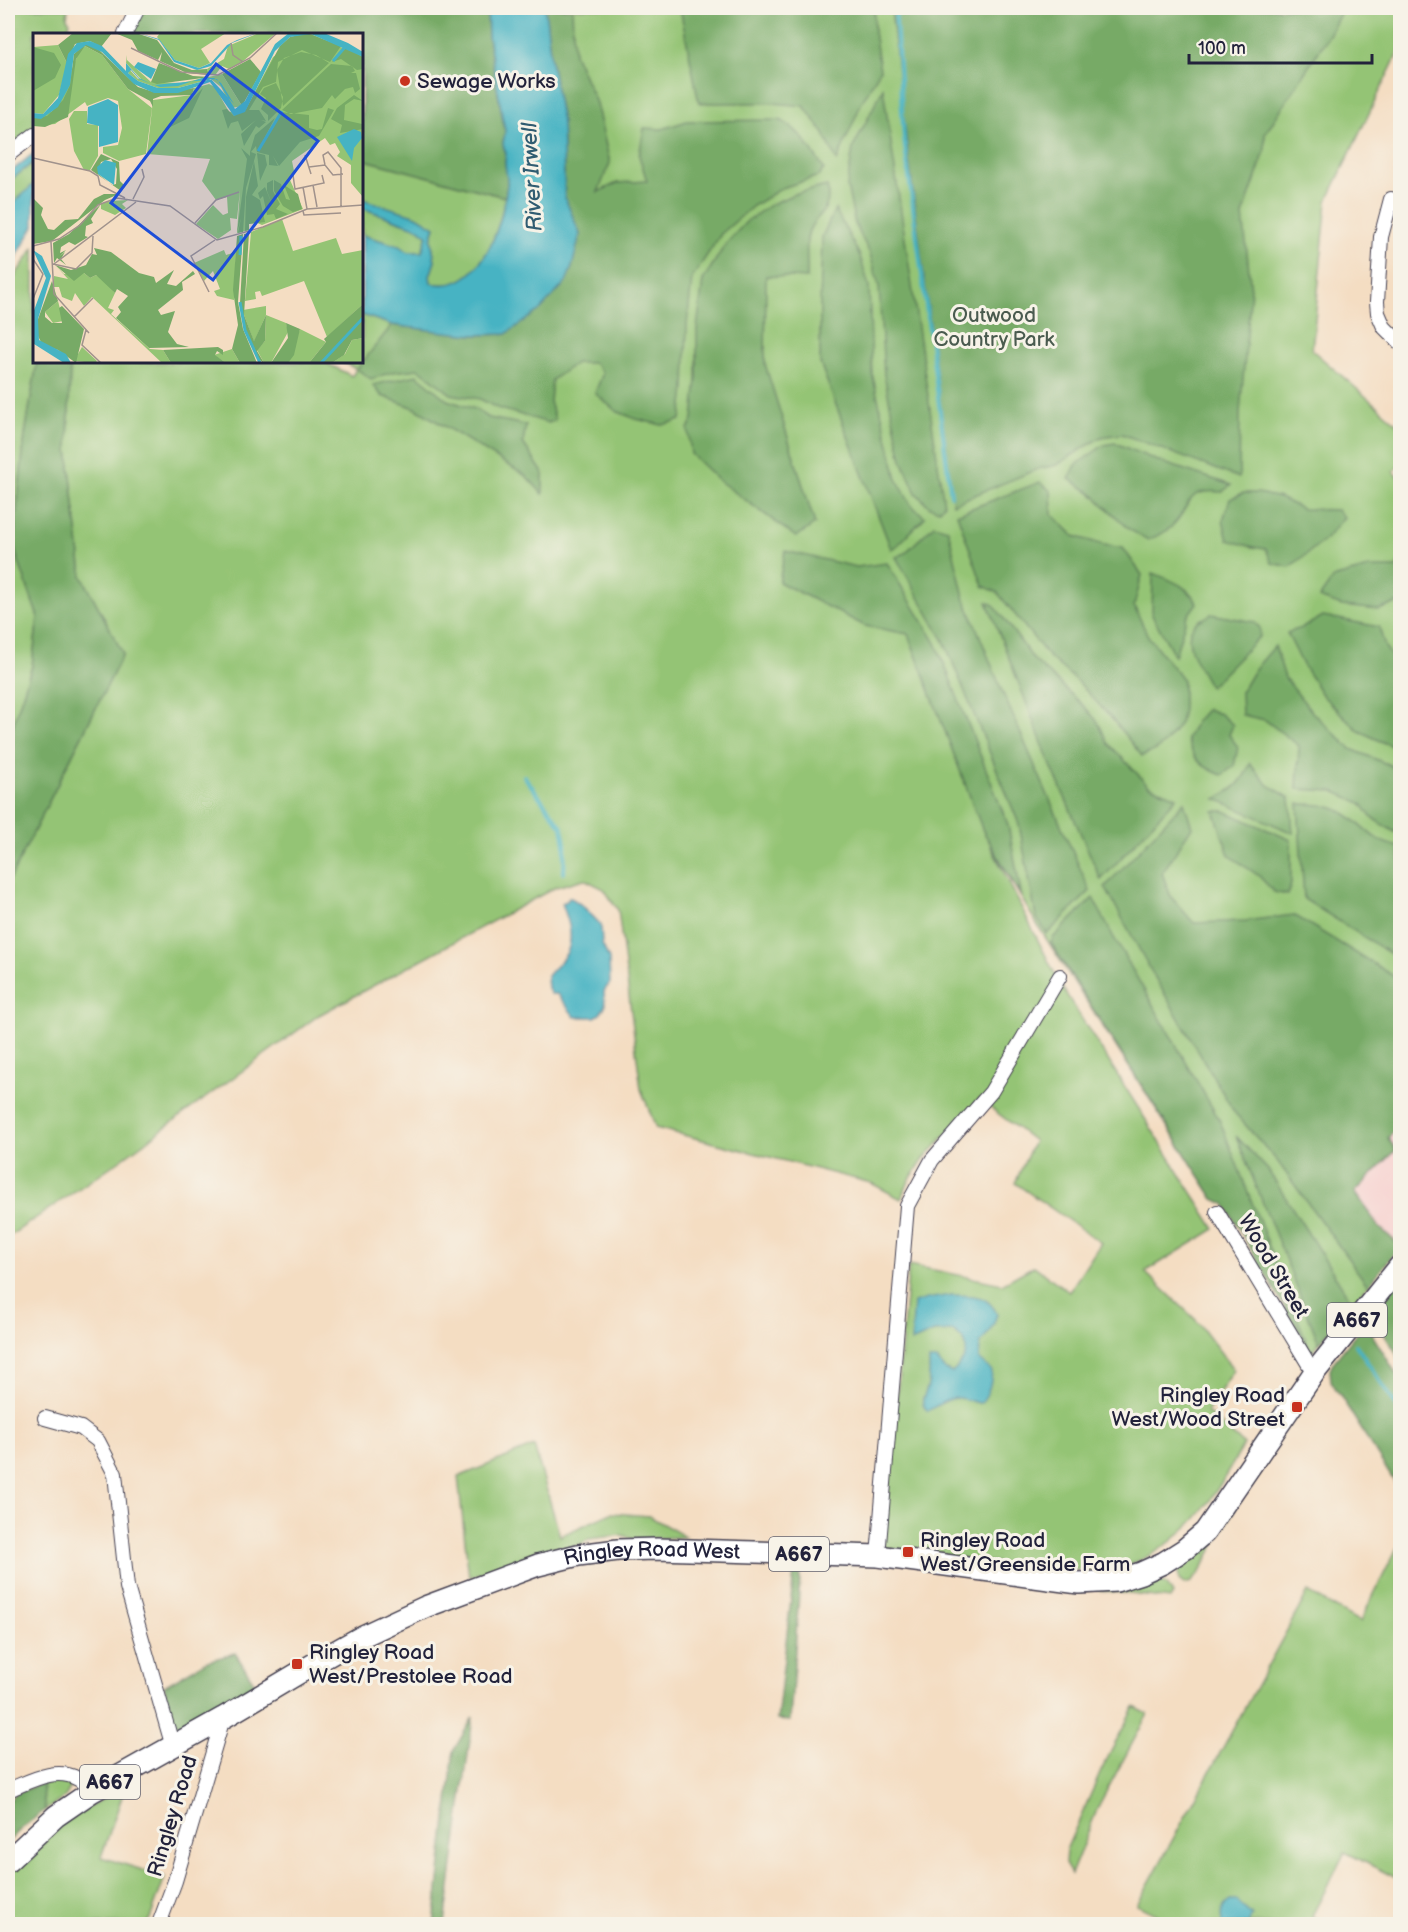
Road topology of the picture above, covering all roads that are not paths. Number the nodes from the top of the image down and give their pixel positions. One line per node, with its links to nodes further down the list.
1 (138, 8): 2 (street)
2 (126, 33)
3 (33, 136): 4 (street)
4 (8, 155)
5 (1393, 207): 6 (street)
6 (1401, 343)
7 (1060, 976): 12 (street)
8 (1217, 1212): 10 (street, Wood Street)
9 (1401, 1266): 10 (main road, Ringley Road West / A667)
10 (1314, 1373): 12 (main road, Ringley Road West / A667)
11 (45, 1418): 14 (street)
12 (878, 1556): 13 (main road, Ringley Road West / A667)
13 (223, 1718): 14 (main road, A667); 18 (street, Ringley Road)
14 (173, 1747): 16 (main road, A667)
15 (8, 1790): 16 (street)
16 (91, 1792): 17 (main road, A667)
17 (8, 1860)
18 (159, 1924)

